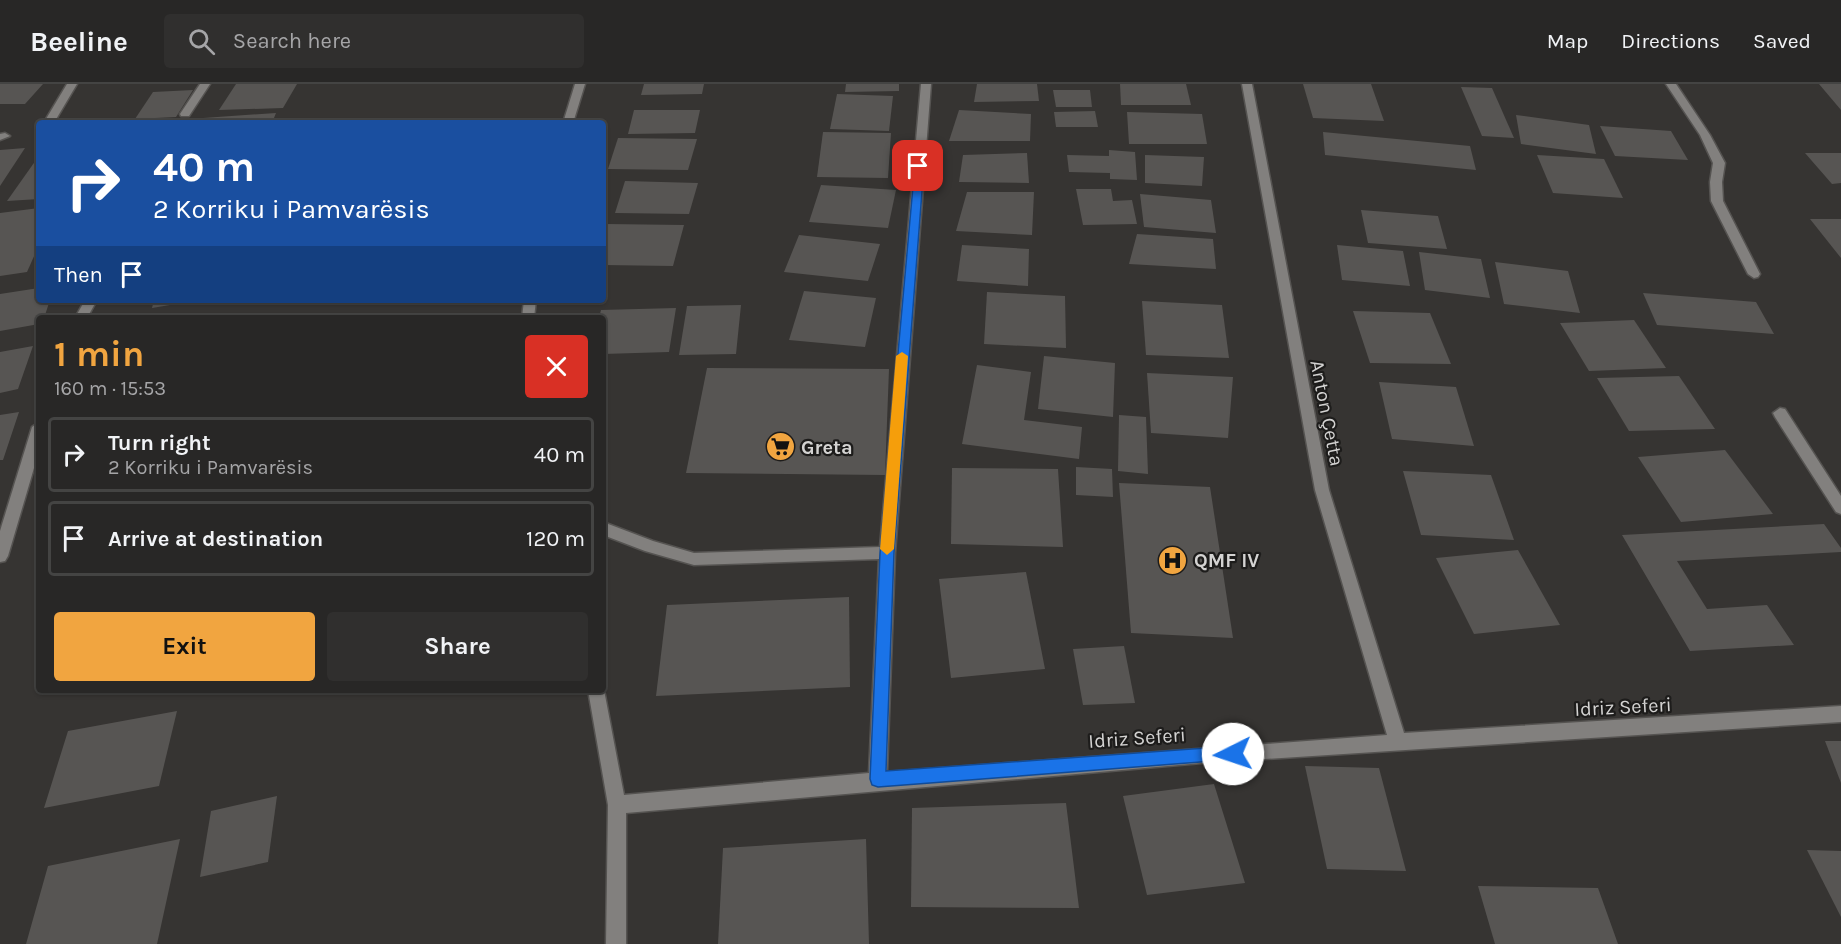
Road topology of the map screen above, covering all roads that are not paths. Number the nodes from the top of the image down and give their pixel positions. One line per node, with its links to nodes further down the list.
1 (72, 84): 8 (street)
2 (205, 84): 7 (street)
3 (580, 84): 9 (street)
4 (926, 84): 15 (street)
5 (1247, 84): 19 (street, Anton Çetta)
6 (1671, 84): 10 (street)
7 (185, 114)
8 (51, 119)
9 (569, 120)
10 (1754, 274)
11 (1780, 413): 13 (street)
12 (36, 437): 16 (street)
13 (1841, 508)
14 (606, 529): 15 (street)
15 (887, 553): 20 (street)
16 (0, 556)
17 (597, 693): 21 (street)
18 (1841, 714): 19 (street, Idriz Seferi)
19 (1398, 742): 20 (street, Idriz Seferi)
20 (878, 779): 21 (street, Idriz Seferi)
21 (617, 805): 22 (street)
22 (616, 944)

